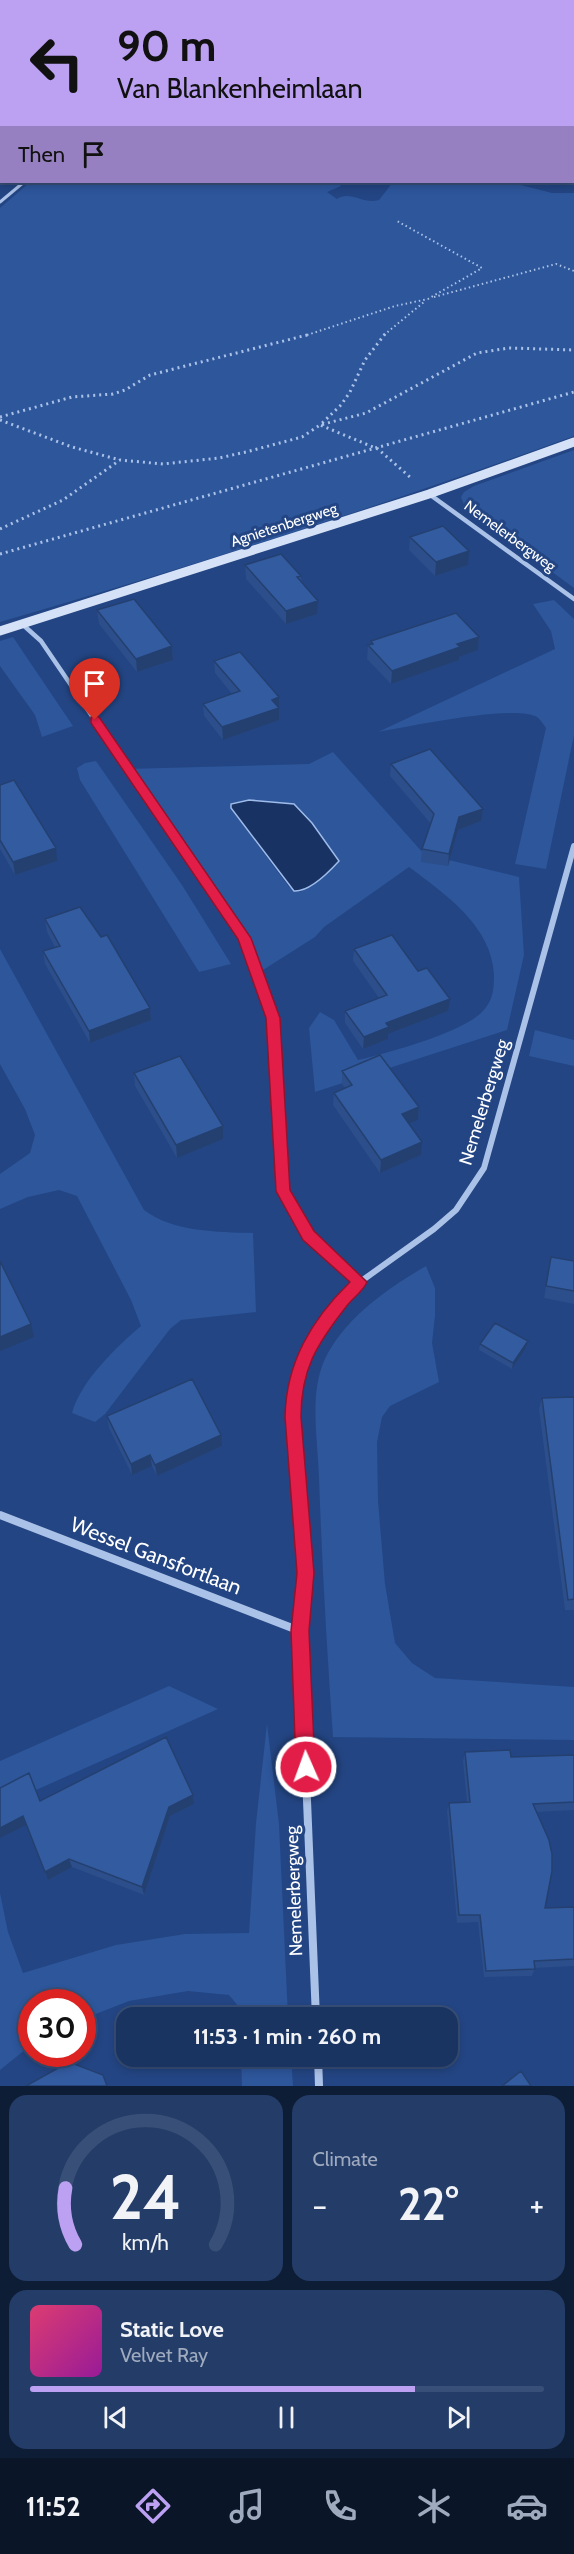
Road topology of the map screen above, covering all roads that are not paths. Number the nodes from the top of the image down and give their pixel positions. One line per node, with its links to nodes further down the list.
1 (23, 183): 2 (lane)
2 (0, 202)
3 (574, 441): 4 (street, Agnietenbergweg)
4 (429, 494): 5 (street, Nemelerbergweg); 6 (street, Agnietenbergweg)
5 (574, 599)
6 (22, 624): 7 (street, Agnietenbergweg); 9 (street)
7 (0, 630)
8 (574, 846): 9 (street, Nemelerbergweg)
9 (360, 1282): 11 (street, Nemelerbergweg)
10 (0, 1515): 11 (street, Wessel Gansfortlaan)
11 (300, 1631): 12 (street, Nemelerbergweg)
12 (316, 2007)
13 (318, 2067): 14 (street)
14 (319, 2086)

